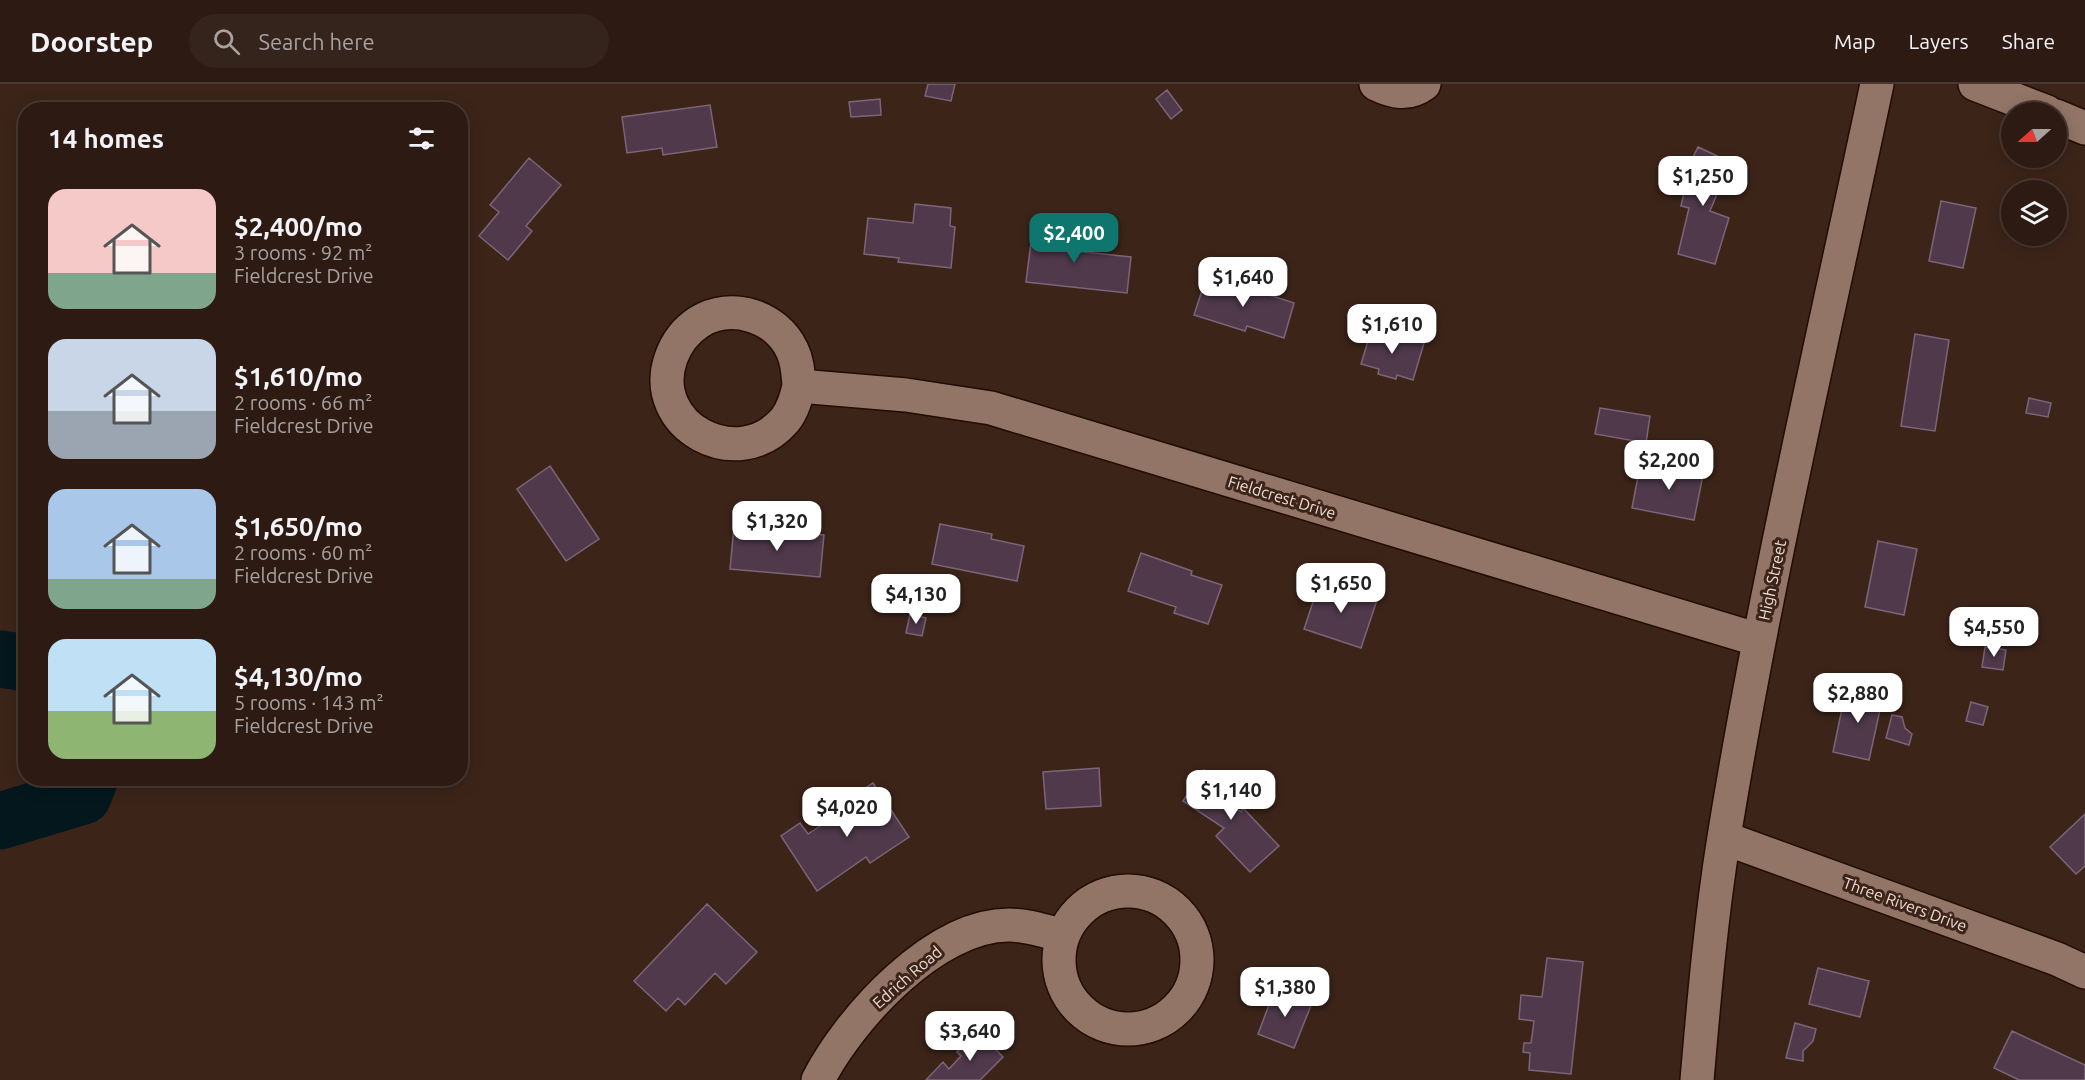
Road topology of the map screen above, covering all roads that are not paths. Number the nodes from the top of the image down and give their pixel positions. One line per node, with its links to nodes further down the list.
1 (1376, 84): 2 (street)
2 (1424, 84)
3 (1876, 84): 9 (street, High Street)
4 (1975, 84): 5 (street)
5 (2021, 102)
6 (2067, 121): 7 (street)
7 (2085, 128)
8 (799, 386): 9 (street, Fieldcrest Drive)
9 (1759, 640): 10 (street, High Street)
10 (1724, 838): 12 (street, Three Rivers Drive); 14 (street, High Street)
11 (1063, 936): 11 (street); 13 (street, Edrich Road)
12 (2085, 972)
13 (818, 1080)
14 (1696, 1080)

